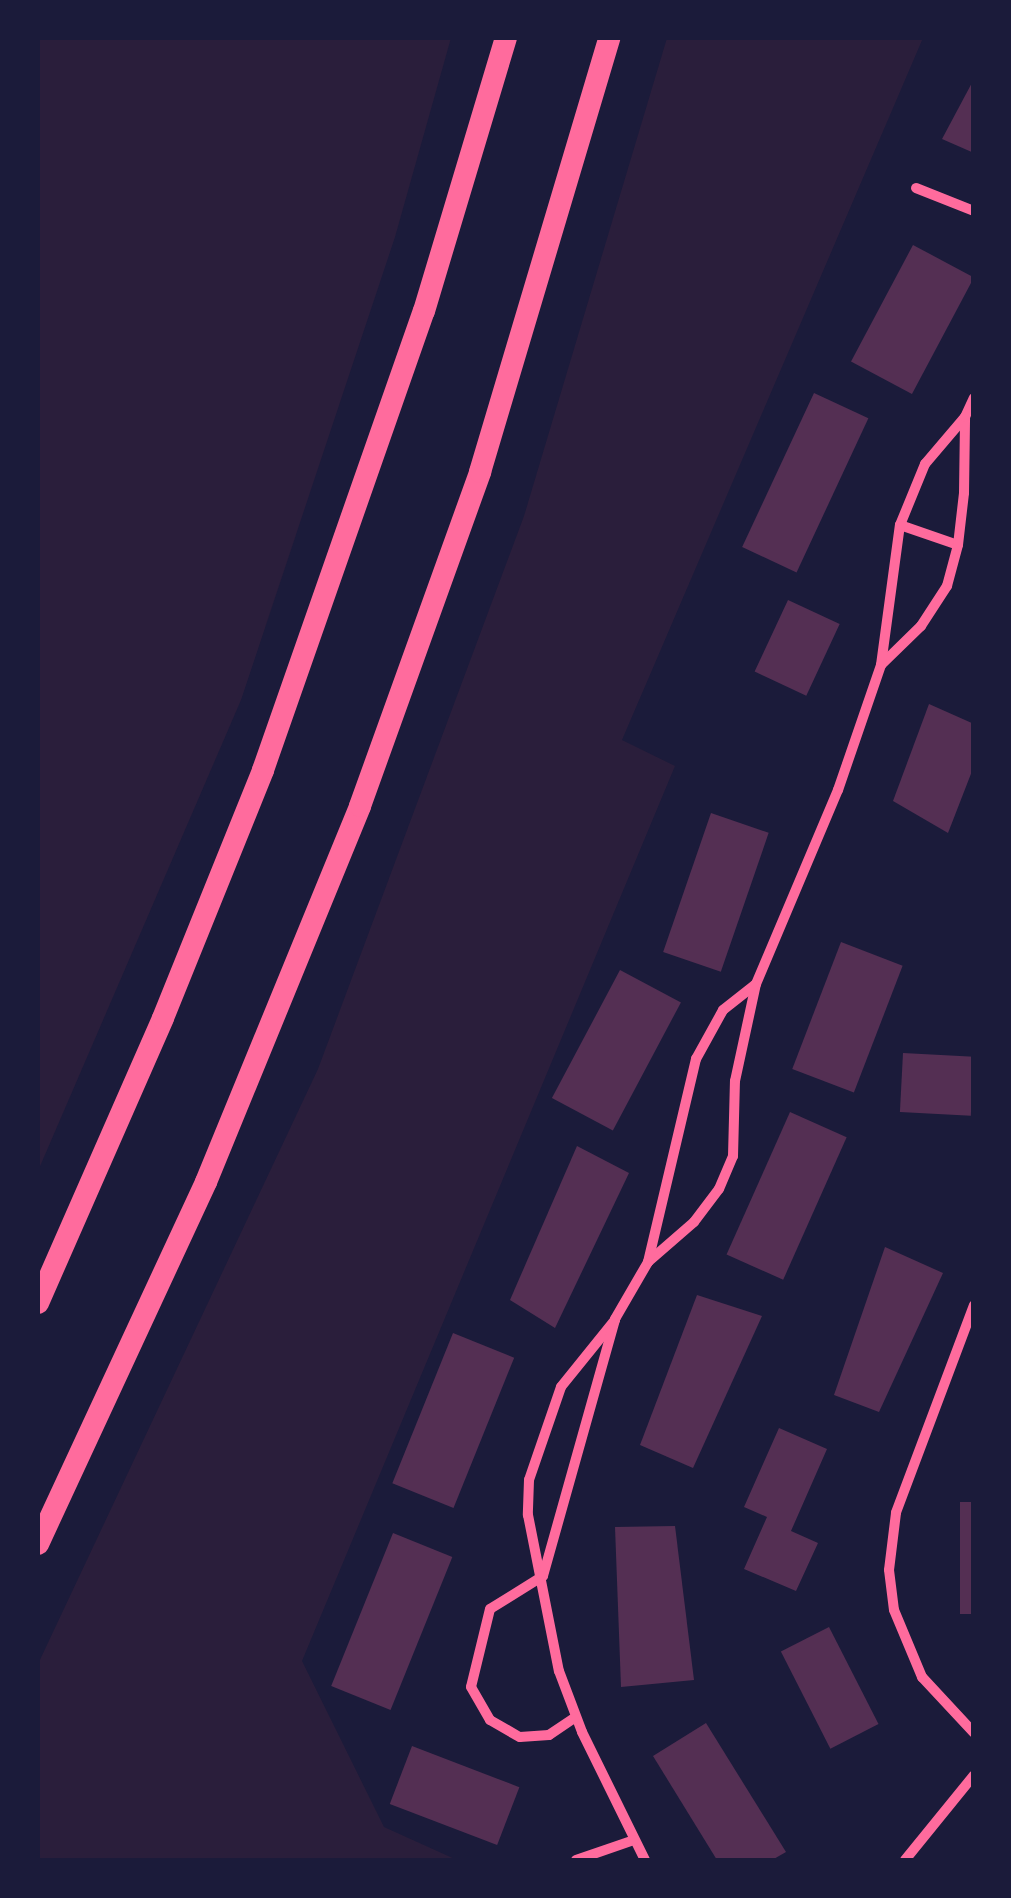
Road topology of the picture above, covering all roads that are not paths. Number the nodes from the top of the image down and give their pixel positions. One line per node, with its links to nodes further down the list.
1 (506, 38): 12 (highway)
2 (609, 38): 15 (highway)
3 (916, 188): 4 (street)
4 (974, 210)
5 (974, 398): 6 (street)
6 (965, 417): 7 (street); 8 (street)
7 (900, 525): 8 (street); 9 (street)
8 (958, 545): 9 (street)
9 (882, 665): 10 (street)
10 (756, 984): 11 (street); 11 (street)
11 (648, 1262): 14 (street)
12 (38, 1303)
13 (974, 1305): 18 (street)
14 (615, 1319): 16 (street); 16 (street)
15 (38, 1544)
16 (544, 1576): 17 (street); 17 (street)
17 (576, 1717): 20 (street)
18 (974, 1733)
19 (974, 1774): 23 (street)
20 (634, 1840): 21 (street); 22 (street)
21 (576, 1860)
22 (645, 1860)
23 (905, 1860)

